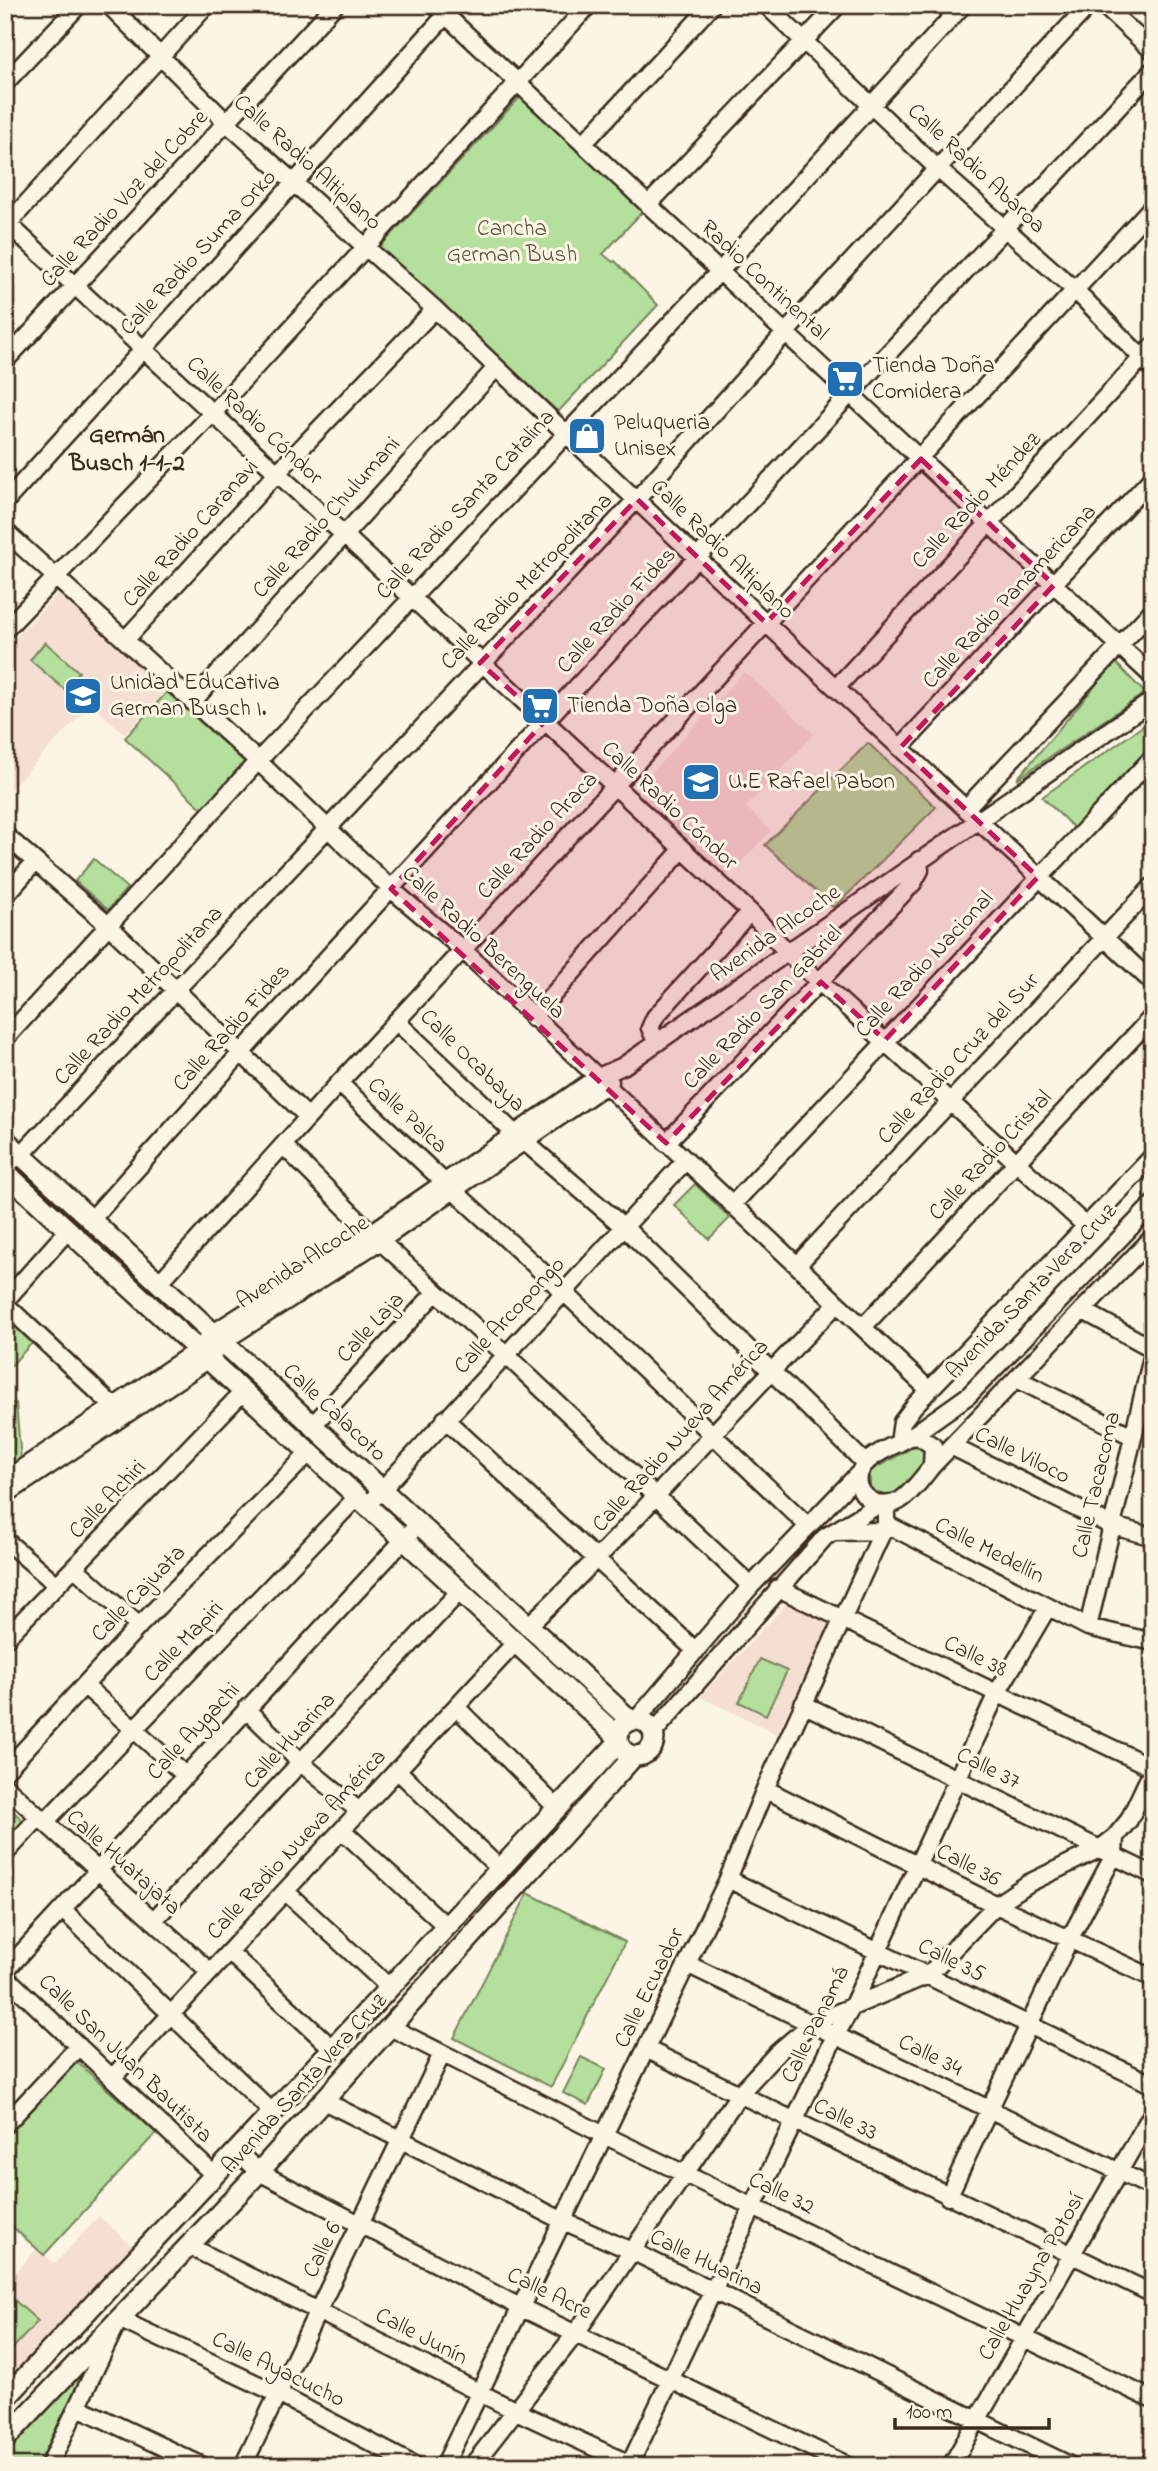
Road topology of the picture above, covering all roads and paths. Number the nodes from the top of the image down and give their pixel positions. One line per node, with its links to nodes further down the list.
1 (79, 5): 18 (street)
2 (108, 5): 15 (street, Calle Radio Altiplano)
3 (207, 5): 15 (street)
4 (335, 5): 20 (street, Calle Radio Voz del Cobre)
5 (589, 5): 17 (street)
6 (712, 5): 21 (street)
7 (766, 5): 13 (street, Calle Radio Abaroa)
8 (838, 5): 13 (street)
9 (962, 5): 19 (street, Calle Radio Santa Catalina)
10 (1089, 5): 22 (street, Calle Radio Metropolitana)
11 (1103, 5): 14 (street)
12 (446, 9): 17 (street, Radio Continental); 23 (street, Calle Radio Suma Orko)
13 (804, 42): 19 (street, Calle Radio Abaroa); 24 (street)
14 (1153, 51)
15 (160, 56): 20 (street, Calle Radio Altiplano); 26 (street)
16 (1153, 70): 27 (street, Calle Radio Fides)
17 (517, 80): 21 (street, Radio Continental); 28 (street)
18 (5, 83)
19 (871, 102): 22 (street, Calle Radio Abaroa); 29 (street, Calle Radio Santa Catalina)
20 (226, 122): 23 (street, Calle Radio Altiplano); 30 (street, Calle Radio Voz del Cobre)
21 (583, 144): 24 (street, Radio Continental)
22 (937, 169): 27 (street, Calle Radio Abaroa); 33 (street, Calle Radio Metropolitana)
23 (294, 185): 28 (street, Calle Radio Altiplano); 34 (street, Calle Radio Suma Orko)
24 (648, 205): 29 (street, Radio Continental)
25 (1153, 206): 31 (street, Calle Radio Araca)
26 (6, 224): 30 (street, Calle Radio Cóndor)
27 (1005, 229): 31 (street, Calle Radio Abaroa); 38 (street, Calle Radio Fides)
28 (364, 246): 32 (street, Calle Radio Altiplano); 39 (street)
29 (720, 271): 33 (street, Radio Continental); 40 (street, Calle Radio Santa Catalina)
30 (76, 286): 34 (street, Calle Radio Cóndor); 36 (street, Calle Radio Voz del Cobre)
31 (1075, 290): 35 (street, Calle Radio Abaroa); 41 (street, Calle Radio Araca)
32 (435, 309): 37 (street, Calle Radio Altiplano); 42 (street, Calle Radio Caranavi)
33 (786, 332): 38 (street, Radio Continental); 44 (street, Calle Radio Metropolitana)
34 (143, 347): 39 (street, Calle Radio Cóndor); 45 (street, Calle Radio Suma Orko)
35 (1149, 357): 46 (street, Calle Radio Méndez)
36 (5, 361)
37 (496, 368): 40 (street, Calle Radio Altiplano); 48 (street, Calle Radio Chulumani)
38 (852, 393): 41 (street, Radio Continental); 49 (street, Calle Radio Fides)
39 (212, 414): 42 (street, Calle Radio Cóndor); 50 (street)
40 (566, 432): 44 (street, Calle Radio Altiplano); 52 (street, Calle Radio Santa Catalina)
41 (921, 459): 46 (street, Radio Continental); 54 (street, Calle Radio Araca)
42 (276, 474): 48 (street, Calle Radio Cóndor); 56 (street, Calle Radio Caranavi)
43 (1153, 477): 51 (street, Calle Radio Panamericana)
44 (636, 499): 49 (street, Calle Radio Altiplano); 58 (street, Calle Radio Metropolitana)
45 (5, 502)
46 (988, 523): 51 (street, Radio Continental); 60 (street, Calle Radio Méndez)
47 (5, 531): 50 (street, Calle Radio Berenguela)
48 (342, 535): 52 (street, Calle Radio Cóndor); 62 (street, Calle Radio Chulumani)
49 (698, 558): 54 (street, Calle Radio Altiplano); 63 (street, Calle Radio Fides)
50 (55, 576): 55 (street); 56 (street, Calle Radio Berenguela)
51 (1054, 585): 57 (street, Radio Continental); 64 (street, Calle Radio Panamericana)
52 (411, 597): 58 (street, Calle Radio Cóndor); 66 (street, Calle Radio Santa Catalina)
53 (1153, 610): 57 (street)
54 (766, 624): 60 (street, Calle Radio Altiplano); 67 (street, Calle Radio Araca)
55 (5, 630)
56 (126, 639): 62 (street, Calle Radio Berenguela)
57 (1120, 646): 59 (street, Radio Continental); 68 (street)
58 (480, 663): 63 (street, Calle Radio Cóndor); 70 (street, Calle Radio Metropolitana)
59 (1153, 677)
60 (836, 688): 64 (street, Calle Radio Altiplano)
61 (1153, 700): 69 (street)
62 (193, 701): 66 (street, Calle Radio Berenguela)
63 (545, 721): 67 (street, Calle Radio Cóndor); 77 (street, Calle Radio Fides)
64 (900, 748): 68 (street, Calle Radio Altiplano)
65 (1153, 757): 75 (street, Calle Radio Nacional)
66 (258, 761): 70 (street, Calle Radio Berenguela); 80 (street, Calle Radio Santa Catalina)
67 (614, 788): 72 (street, Calle Radio Cóndor); 82 (street, Calle Radio Araca)
68 (965, 808): 69 (street, Calle Radio Altiplano)
69 (978, 820): 73 (street); 75 (street, Calle Radio Altiplano)
70 (326, 829): 77 (street, Calle Radio Berenguela); 86 (street, Calle Radio Metropolitana)
71 (5, 835): 74 (street)
72 (682, 850): 79 (street, Calle Radio Cóndor); 88 (street)
73 (919, 860): 83 (street, Avenida Alcoche); 84 (street, Calle Radio San Gabriel)
74 (36, 862): 78 (street); 80 (street)
75 (1038, 877): 81 (street, Calle Radio Altiplano); 91 (street, Calle Radio Nacional)
76 (1153, 886): 81 (street, Calle Radio Cruz del Sur)
77 (391, 889): 82 (street, Calle Radio Berenguela); 93 (street, Calle Radio Fides)
78 (5, 896)
79 (750, 912): 83 (street, Calle Radio Cóndor); 92 (street)
80 (108, 925): 86 (street); 90 (street, Calle Radio Santa Catalina)
81 (1105, 937): 85 (street, Calle Radio Altiplano); 96 (street, Calle Radio Cruz del Sur)
82 (462, 950): 88 (street, Calle Radio Berenguela); 89 (street, Calle Radio Araca)
83 (789, 954): 84 (street, Calle Radio Cóndor); 92 (street, Avenida Alcoche)
84 (821, 982): 91 (street, Calle Radio Cóndor); 100 (street, Calle Radio San Gabriel)
85 (1153, 983)
86 (176, 991): 93 (street); 103 (street, Calle Radio Metropolitana)
87 (1153, 1016): 105 (street, Calle Radio Cristal)
88 (532, 1018): 95 (street, Calle Radio Berenguela)
89 (396, 1021): 94 (street, Calle Radio Araca); 98 (street, Calle Ocabaya)
90 (5, 1039)
91 (885, 1040): 96 (street, Calle Radio Cóndor); 109 (street, Calle Radio Nacional)
92 (657, 1043): 95 (street, Avenida Alcoche)
93 (239, 1053): 97 (street); 110 (street, Calle Radio Fides)
94 (339, 1083): 97 (street, Calle Radio Araca); 107 (street, Calle Palca)
95 (601, 1083): 98 (street, Avenida Alcoche); 100 (street, Calle Radio Berenguela)
96 (951, 1100): 105 (street, Calle Radio Cóndor); 116 (street, Calle Radio Cruz del Sur)
97 (308, 1117): 101 (street, Calle Radio Araca)
98 (520, 1138): 107 (street, Avenida Alcoche); 112 (street, Calle Ocabaya)
99 (5, 1140): 103 (main road, Calle Calacoto)
100 (666, 1143): 104 (street, Calle Radio Berenguela)
101 (284, 1146): 114 (street); 117 (street, Calle Radio Araca)
102 (1153, 1156): 111 (street)
103 (13, 1160): 110 (main road, Calle Calacoto)
104 (687, 1160): 109 (street, Calle Radio Berenguela); 112 (street, Calle Arcopongo)
105 (1017, 1161): 111 (street, Calle Radio Cóndor); 123 (street, Calle Radio Cristal)
106 (5, 1172): 113 (main road, Calle Calacoto)
107 (449, 1187): 114 (street, Avenida Alcoche); 118 (street, Calle Palca)
108 (1153, 1204): 137 (street, Avenida Santa Vera Cruz)
109 (732, 1205): 116 (street, Calle Radio Berenguela)
110 (91, 1220): 117 (main road, Calle Calacoto)
111 (1086, 1226): 130 (street)
112 (625, 1228): 118 (street, Calle Arcopongo); 128 (street, Calle Ocabaya)
113 (69, 1229): 120 (street); 125 (main road, Calle Calacoto)
114 (376, 1237): 119 (street); 124 (street, Avenida Alcoche)
115 (1153, 1237): 122 (street)
116 (798, 1264): 121 (street, Calle Radio Berenguela)
117 (159, 1283): 124 (main road, Calle Calacoto)
118 (563, 1291): 126 (street, Calle Arcopongo); 135 (street, Calle Palca)
119 (436, 1292): 126 (street); 134 (street, Calle Laja)
120 (5, 1302): 132 (street)
121 (837, 1304): 123 (street, Calle Radio Berenguela); 128 (street, Calle Radio Nueva América)
122 (1082, 1310): 127 (street); 129 (street)
123 (863, 1327): 130 (street, Calle Radio Berenguela)
124 (217, 1338): 125 (street, Avenida Alcoche); 134 (main road, Calle Calacoto)
125 (204, 1354): 131 (main road, Calle Calacoto); 132 (street, Avenida Alcoche); 143 (street, Avenida Alcoche)
126 (505, 1354): 133 (street, Calle Arcopongo); 145 (street)
127 (1152, 1360): 136 (street, Calle Tacacoma)
128 (770, 1370): 135 (street, Calle Radio Nueva América); 141 (street, Calle Ocabaya)
129 (1017, 1378): 136 (street); 138 (street)
130 (929, 1390): 137 (street)
131 (243, 1392): 139 (main road, Calle Calacoto); 156 (street, Calle Achiri)
132 (115, 1408): 142 (street, Avenida Alcoche)
133 (445, 1419): 144 (street, Calle Arcopongo); 155 (street)
134 (312, 1427): 144 (main road, Calle Calacoto)
135 (715, 1435): 145 (street, Calle Radio Nueva América); 149 (street, Calle Palca)
136 (1132, 1436): 148 (street, Calle Tacacoma)
137 (904, 1440): 140 (street); 141 (street, Avenida Santa Vera Cruz)
138 (951, 1446): 140 (street); 148 (street, Calle Viloco)
139 (310, 1452): 144 (main road, Calle Calacoto); 163 (street, Calle Cajuata)
140 (932, 1466): 146 (street)
141 (862, 1467): 146 (street); 149 (street)
142 (5, 1480)
143 (5, 1495)
144 (369, 1497): 147 (main road, Calle Calacoto); 154 (main road, Calle Calacoto); 176 (street, Calle Mapiri)
145 (657, 1497): 155 (street, Calle Radio Nueva América); 158 (street)
146 (883, 1505): 150 (street); 151 (street)
147 (417, 1525): 154 (street, Calle Aygachi); 164 (main road, Calle Calacoto)
148 (1110, 1525): 152 (street, Calle Viloco); 165 (street, Calle Tacacoma)
149 (808, 1526): 158 (street)
150 (885, 1527): 151 (street); 161 (street, Calle Medellín); 162 (street, Calle Ecuador)
151 (832, 1532): 159 (street)
152 (1153, 1537)
153 (5, 1540): 157 (street)
154 (404, 1540): 160 (main road, Calle Calacoto); 174 (street, Calle Aygachi)
155 (598, 1560): 164 (street, Calle Radio Nueva América); 169 (street)
156 (75, 1567): 157 (street, Calle Achiri); 163 (street)
157 (56, 1584): 166 (street, Calle Achiri)
158 (751, 1586): 169 (street)
159 (778, 1588): 162 (street, Calle 38); 177 (street)
160 (459, 1592): 168 (main road, Calle Calacoto); 180 (street, Calle Huarina)
161 (1048, 1607): 165 (street, Calle Medellín); 171 (street, Calle Panamá)
162 (843, 1618): 171 (street, Calle 38); 172 (street, Calle Ecuador)
163 (138, 1626): 170 (street, Calle Cajuata)
164 (528, 1626): 175 (main road, Calle Calacoto)
165 (1087, 1627): 167 (street, Calle Medellín)
166 (5, 1639)
167 (1153, 1642)
168 (515, 1643): 173 (street, Calle Radio Nueva América); 178 (main road, Calle Calacoto)
169 (696, 1651): 175 (street)
170 (85, 1686): 176 (street); 183 (street, Calle Cajuata)
171 (997, 1693): 181 (street, Calle 38); 185 (street, Calle Panamá)
172 (803, 1704): 185 (street, Calle 37); 187 (street, Calle Ecuador)
173 (456, 1707): 182 (street, Calle Radio Nueva América); 188 (street)
174 (246, 1709): 180 (street); 184 (street, Calle Aygachi)
175 (634, 1720): 177 (main road); 178 (main road)
176 (132, 1728): 184 (street); 190 (street, Calle Mapiri)
177 (654, 1732): 179 (main road)
178 (618, 1740): 179 (main road); 188 (main road, Avenida Santa Vera Cruz)
179 (634, 1756): 218 (main road, Avenida Santa Vera Cruz)
180 (301, 1763): 189 (street); 202 (street, Calle Huarina)
181 (1153, 1769): 192 (street)
182 (397, 1770): 189 (street, Calle Radio Nueva América); 195 (street)
183 (5, 1771)
184 (185, 1775): 196 (street, Calle Aygachi)
185 (957, 1780): 192 (street, Calle 37); 194 (street, Calle Panamá)
186 (5, 1786): 190 (street, Calle Huatajata)
187 (765, 1789): 194 (street, Calle 36); 198 (street, Calle Ecuador)
188 (556, 1807): 195 (main road, Avenida Santa Vera Cruz)
189 (359, 1811): 191 (street, Calle Radio Nueva América)
190 (42, 1819): 193 (street, Calle Mapiri); 196 (street, Calle Huatajata)
191 (342, 1830): 199 (street, Calle Radio Nueva América); 203 (street)
192 (1108, 1852): 197 (street, Calle 37); 200 (street); 204 (street)
193 (5, 1854)
194 (918, 1866): 200 (street, Calle 36); 205 (street, Calle Panamá)
195 (499, 1868): 203 (main road, Avenida Santa Vera Cruz)
196 (100, 1870): 201 (street, Calle Aygachi); 202 (street, Calle Huatajata)
197 (1153, 1875)
198 (728, 1878): 205 (street, Calle 35); 207 (street, Calle Ecuador)
199 (285, 1891): 206 (street, Calle Radio Nueva América); 213 (street)
200 (996, 1905): 204 (street, Calle 36); 210 (street)
201 (62, 1909): 208 (street, Calle Aygachi); 215 (street)
202 (153, 1921): 209 (street, Calle Huatajata)
203 (446, 1926): 213 (main road, Avenida Santa Vera Cruz)
204 (1070, 1938): 212 (street, Calle 36); 217 (street)
205 (876, 1950): 210 (street, Calle 35); 214 (street, Calle Panamá)
206 (229, 1952): 209 (street, Calle Radio Nueva América); 221 (street)
207 (687, 1964): 216 (street, Calle 34); 222 (street, Calle Ecuador)
208 (5, 1971)
209 (210, 1972): 215 (street, Calle Radio Nueva América)
210 (928, 1975): 214 (street); 217 (street, Calle 35)
211 (5, 1976): 220 (street, Calle San Juan Bautista)
212 (1153, 1978)
213 (389, 1987): 221 (main road, Avenida Santa Vera Cruz)
214 (852, 2007): 216 (street); 219 (street, Calle Panamá)
215 (173, 2013): 224 (street, Calle Radio Nueva América); 229 (street)
216 (811, 2024): 219 (street, Calle 34); 226 (street)
217 (1030, 2025): 225 (street, Calle 35); 228 (street)
218 (390, 2026): 223 (street, Calle 32); 227 (main road, Avenida Santa Vera Cruz)
219 (835, 2035): 228 (street, Calle 34); 231 (street, Calle Panamá)
220 (79, 2046): 224 (street, Calle San Juan Bautista); 232 (street)
221 (332, 2048): 229 (main road, Avenida Santa Vera Cruz)
222 (646, 2049): 226 (street, Calle 33); 233 (street, Calle Ecuador)
223 (442, 2054): 233 (street, Calle 32); 234 (street, Calle 6)
224 (112, 2078): 239 (street, Calle San Juan Bautista)
225 (1153, 2085)
226 (740, 2093): 231 (street, Calle 33); 238 (street)
227 (322, 2100): 234 (street, Calle Huarina); 236 (main road, Avenida Santa Vera Cruz)
228 (988, 2109): 237 (street, Calle 34); 241 (street)
229 (272, 2112): 235 (main road, Avenida Santa Vera Cruz)
230 (1153, 2112): 237 (street, Calle Huayna Potosí)
231 (795, 2121): 241 (street, Calle 33); 242 (street, Calle Panamá)
232 (5, 2125)
233 (604, 2136): 238 (street, Calle 32); 243 (street, Calle Ecuador)
234 (400, 2138): 243 (street, Calle Huarina); 244 (street, Calle 6)
235 (236, 2151): 236 (street, Calle Acre); 239 (main road, Avenida Santa Vera Cruz)
236 (259, 2172): 244 (street, Calle Acre); 245 (main road, Avenida Santa Vera Cruz)
237 (1118, 2172): 240 (street, Calle 34); 247 (street, Calle Huayna Potosí)
238 (687, 2174): 242 (street, Calle 32); 246 (street)
239 (214, 2175): 258 (main road, Avenida Santa Vera Cruz)
240 (1153, 2188)
241 (948, 2197): 247 (street, Calle 33)
242 (753, 2206): 248 (street, Calle Panamá); 254 (street, Calle 32)
243 (563, 2221): 246 (street, Calle Huarina); 250 (street, Calle Ecuador)
244 (360, 2224): 250 (street, Calle Acre); 251 (street, Calle 6)
245 (189, 2246): 251 (street, Calle Junín); 252 (main road, Avenida Santa Vera Cruz)
246 (634, 2252): 248 (street, Calle Huarina); 253 (street)
247 (1070, 2254): 249 (street); 254 (street, Calle Huayna Potosí)
248 (713, 2292): 255 (street, Calle Panamá); 262 (street, Calle Huarina)
249 (1153, 2294)
250 (520, 2307): 253 (street, Calle Acre); 256 (street, Calle Ecuador)
251 (319, 2310): 256 (street, Calle Junín); 257 (street, Calle 6)
252 (118, 2319): 257 (street, Calle Ayacucho); 260 (street); 263 (main road, Avenida Santa Vera Cruz)
253 (576, 2333): 255 (street, Calle Acre); 261 (street)
254 (1022, 2339): 259 (street, Calle 32); 262 (street, Calle Huayna Potosí)
255 (672, 2378): 265 (street, Calle Panamá); 272 (street, Calle Acre)
256 (477, 2391): 261 (street, Calle Junín); 270 (street, Calle Ecuador)
257 (278, 2394): 268 (street, Calle 6); 269 (street, Calle Ayacucho)
258 (5, 2399)
259 (1153, 2400)
260 (78, 2407): 266 (street); 267 (street)
261 (516, 2411): 265 (street, Calle Junín); 271 (street)
262 (977, 2421): 273 (street, Calle Huayna Potosí); 274 (street, Calle Huarina)
263 (5, 2438)
264 (1153, 2456): 275 (street)
265 (631, 2465)
266 (49, 2466)
267 (203, 2466)
268 (243, 2466)
269 (416, 2466)
270 (443, 2466)
271 (472, 2466)
272 (849, 2466)
273 (951, 2466)
274 (1071, 2466)
275 (1148, 2466)

